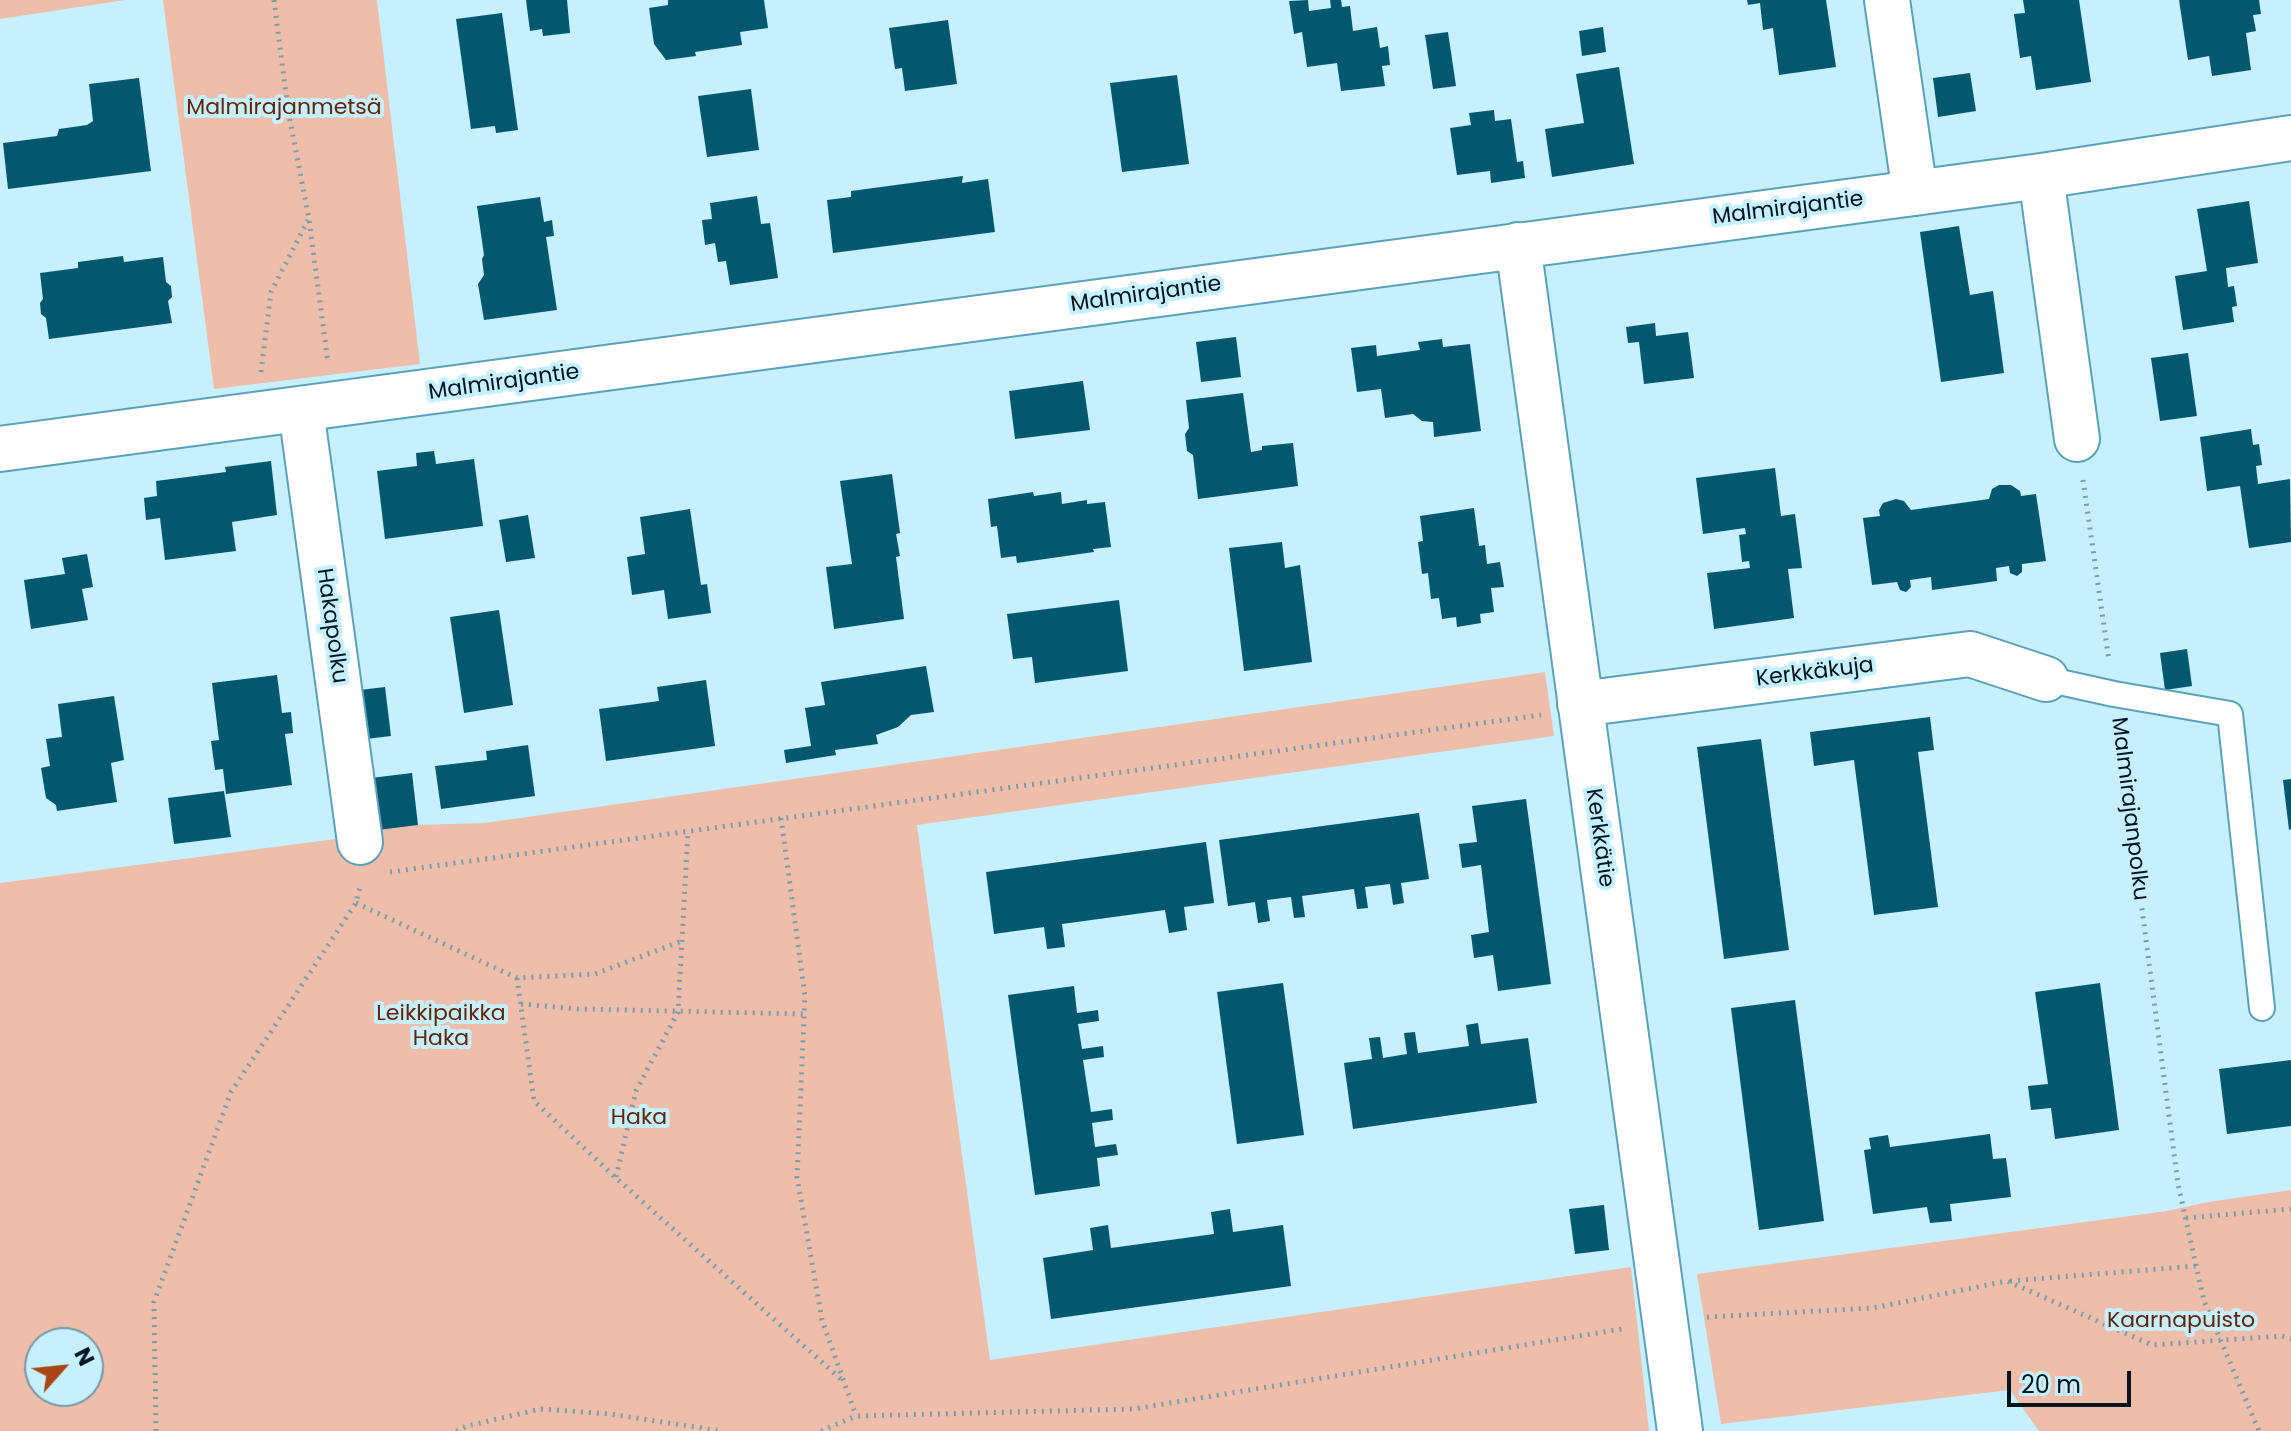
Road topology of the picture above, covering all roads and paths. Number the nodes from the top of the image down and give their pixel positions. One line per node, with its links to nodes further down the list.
1 (274, 0): 6 (path)
2 (1887, 0): 5 (street)
3 (2291, 138): 4 (street, Malmirajantie)
4 (2041, 176): 5 (street, Malmirajantie); 10 (street)
5 (1915, 193): 7 (street, Malmirajantie)
6 (309, 219): 8 (path); 9 (path)
7 (1518, 245): 8 (street, Malmirajantie); 14 (street, Kerkkätie)
8 (318, 408): 9 (street, Malmirajantie); 17 (street, Hakapolku)
9 (255, 416): 11 (street, Malmirajantie)
10 (2077, 439): 13 (path, Malmirajanpolku)
11 (0, 449)
12 (2046, 679): 13 (lane); 14 (street, Kerkkäkuja)
13 (2114, 694): 22 (lane); 27 (path, Malmirajanpolku)
14 (1580, 704): 15 (path); 30 (street, Kerkkätie)
15 (781, 818): 16 (path); 24 (path)
16 (688, 831): 17 (path); 19 (path)
17 (367, 864): 18 (path)
18 (356, 903): 20 (path); 35 (path)
19 (682, 941): 20 (path); 23 (path)
20 (517, 978): 21 (path)
21 (521, 1004): 23 (path); 25 (path)
22 (2262, 1008)
23 (678, 1012): 24 (path); 25 (path)
24 (804, 1014): 33 (path)
25 (616, 1178): 33 (path)
26 (2291, 1209): 27 (path)
27 (2186, 1218): 28 (path, Malmirajanpolku)
28 (2196, 1266): 29 (path); 32 (path, Malmirajanpolku)
29 (2007, 1281): 30 (path); 32 (path)
30 (1678, 1320): 34 (path); 39 (street, Kerkkätie)
31 (2291, 1339): 32 (path)
32 (2221, 1340): 40 (path, Malmirajanpolku)
33 (844, 1381): 34 (path)
34 (856, 1416): 38 (path)
35 (156, 1431)
36 (456, 1431): 37 (path)
37 (721, 1431)
38 (821, 1431)
39 (1680, 1431)
40 (2259, 1431)

